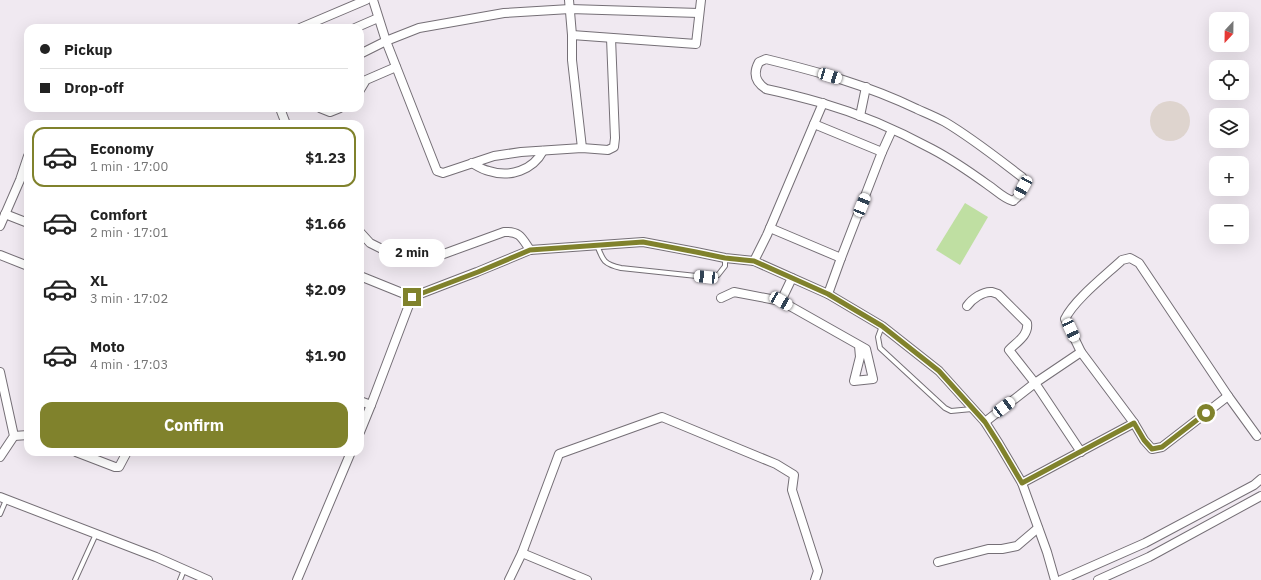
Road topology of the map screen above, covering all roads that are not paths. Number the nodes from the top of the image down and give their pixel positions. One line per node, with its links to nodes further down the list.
1 (366, 0): 8 (street)
2 (373, 0): 7 (street)
3 (569, 0): 5 (street)
4 (701, 0): 6 (street)
5 (570, 9): 6 (street); 10 (street); 12 (street)
6 (699, 13): 11 (street)
7 (378, 18): 9 (street); 12 (street)
8 (309, 24)
9 (364, 24)
10 (572, 35): 11 (street); 21 (street)
11 (611, 38): 21 (street)
12 (386, 41): 13 (street); 14 (street)
13 (364, 52)
14 (396, 67): 15 (street); 24 (street)
15 (364, 83)
16 (866, 87): 17 (street); 18 (street); 20 (street)
17 (823, 103): 18 (street); 19 (street)
18 (860, 116): 20 (street)
19 (814, 124): 23 (street); 31 (street)
20 (892, 130): 23 (street)
21 (582, 148): 22 (street)
22 (543, 151): 24 (street); 24 (street)
23 (882, 152): 37 (street)
24 (472, 163)
25 (24, 168): 26 (street)
26 (20, 180): 27 (street); 28 (street)
27 (24, 182)
28 (5, 214): 29 (street); 30 (street)
29 (24, 221)
30 (0, 226)
31 (770, 228): 37 (street); 38 (street)
32 (364, 236): 34 (street)
33 (597, 245): 34 (street); 36 (street); 36 (lane)
34 (530, 250): 43 (street)
35 (0, 255): 39 (street)
36 (725, 258): 38 (street)
37 (841, 258): 42 (street)
38 (754, 261): 41 (street)
39 (24, 264)
40 (364, 278): 43 (street)
41 (792, 278): 42 (street); 45 (street)
42 (828, 294): 47 (street)
43 (412, 297): 54 (street)
44 (721, 298): 45 (street)
45 (781, 301): 48 (street)
46 (967, 306): 51 (street)
47 (882, 326): 55 (street); 55 (lane)
48 (859, 346): 48 (street)
49 (1081, 352): 51 (street); 52 (street); 58 (street)
50 (0, 372): 60 (street)
51 (1035, 383): 57 (street); 62 (street)
52 (1228, 396): 58 (street); 61 (street)
53 (364, 402): 54 (street)
54 (371, 405): 56 (street)
55 (973, 408): 57 (street)
56 (364, 422)
57 (985, 422): 68 (street)
58 (1134, 423): 62 (street)
59 (24, 435): 60 (street)
60 (14, 436): 66 (street)
61 (1257, 436)
62 (1081, 452): 68 (street)
63 (86, 456): 64 (street)
64 (125, 456)
65 (350, 456): 80 (street)
66 (0, 457)
67 (1261, 479): 85 (street)
68 (1022, 483): 72 (street)
69 (1261, 496): 86 (street)
70 (3, 499): 71 (lane); 73 (street)
71 (0, 514)
72 (1038, 528): 75 (street); 84 (street)
73 (96, 534): 76 (street); 77 (lane)
74 (522, 553): 81 (street); 82 (street); 83 (street)
75 (938, 562)
76 (184, 569): 78 (lane); 79 (street)
77 (75, 580)
78 (180, 580)
79 (208, 580)
80 (297, 580)
81 (509, 580)
82 (587, 580)
83 (815, 580)
84 (1055, 580)
85 (1061, 580)
86 (1098, 580)

